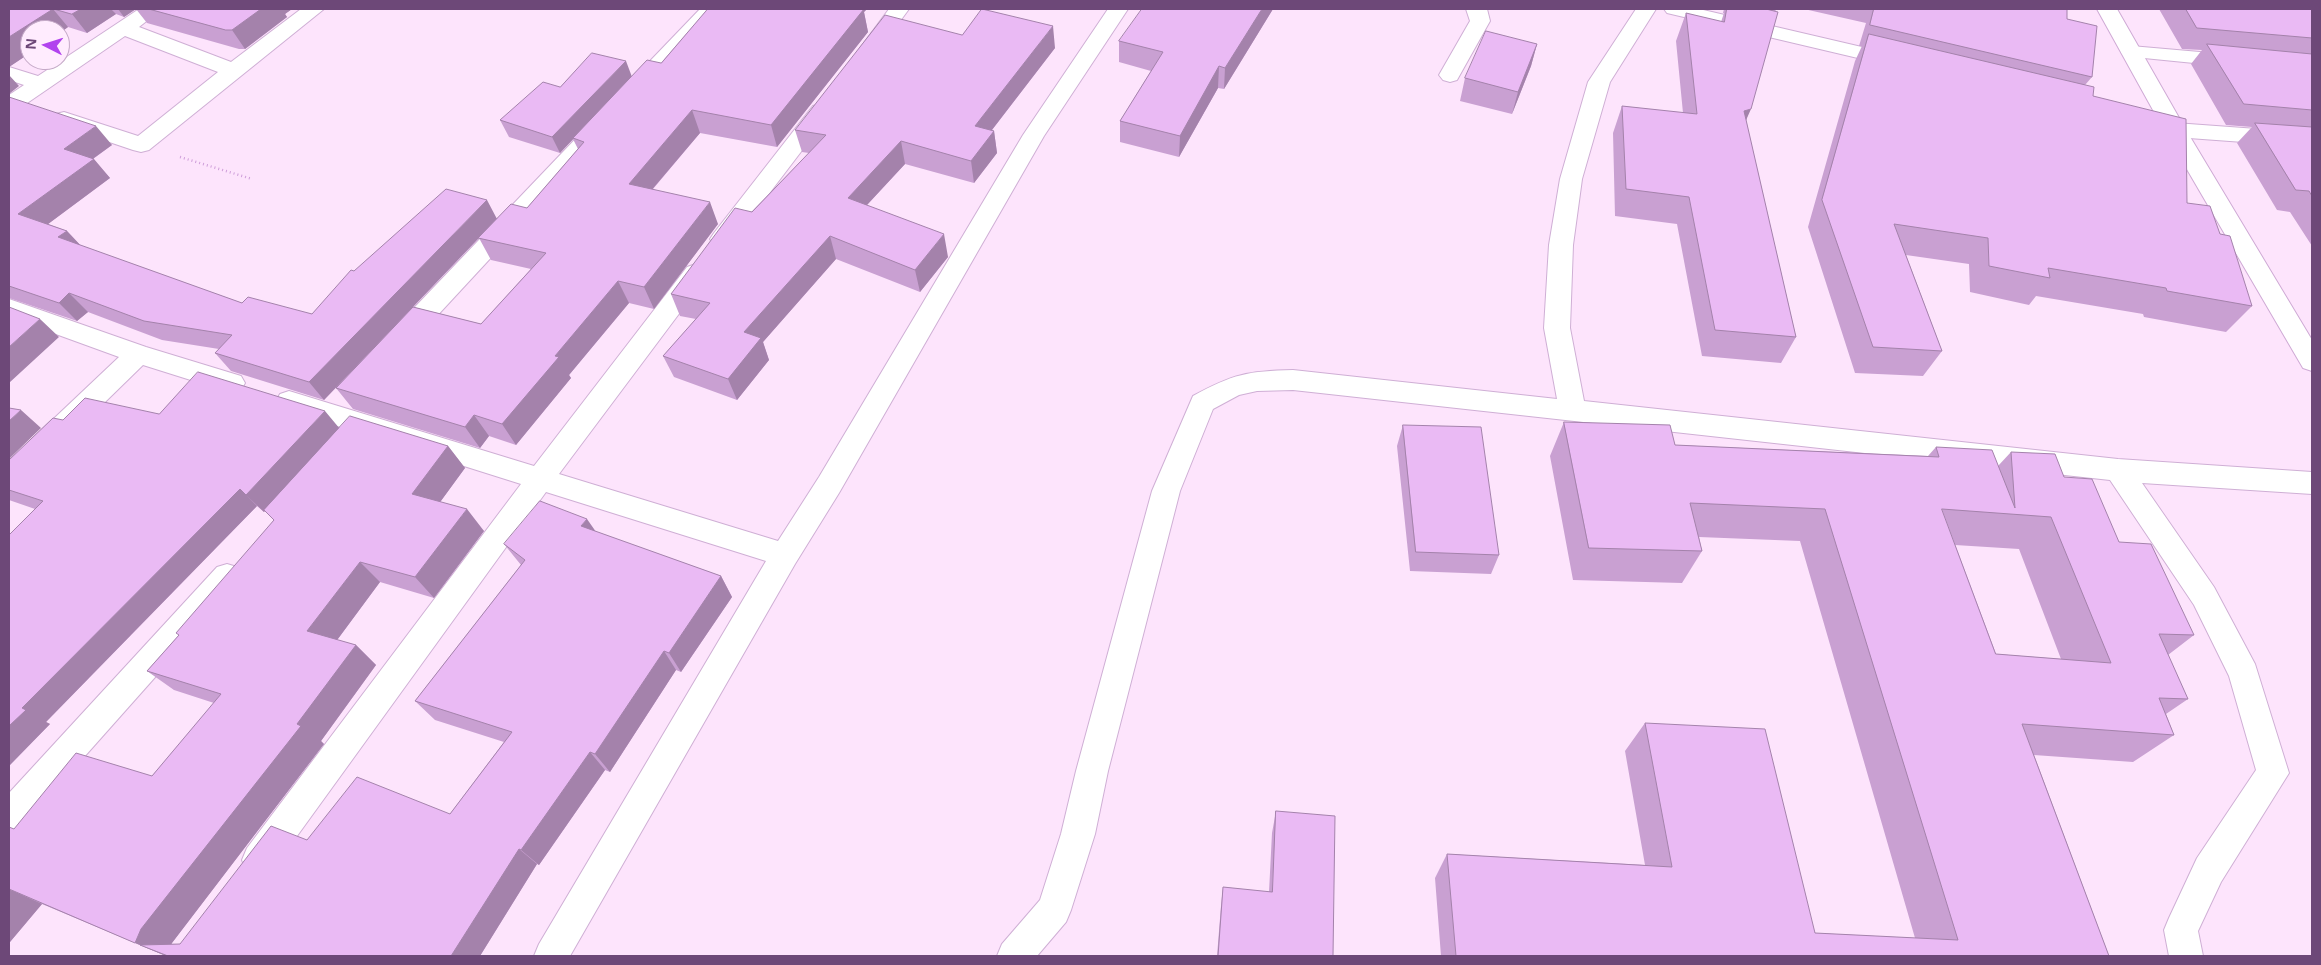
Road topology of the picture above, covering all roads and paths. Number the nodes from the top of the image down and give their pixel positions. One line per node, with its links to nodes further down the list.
1 (152, 9): 10 (street)
2 (314, 9): 15 (street)
3 (711, 9): 20 (street)
4 (899, 9): 13 (street)
5 (1118, 9): 39 (street)
6 (1476, 9): 17 (street)
7 (1646, 9): 32 (street)
8 (1674, 9): 14 (street)
9 (2107, 9): 11 (street)
10 (122, 28): 15 (street); 18 (street)
11 (2131, 52): 12 (street); 24 (street)
12 (2255, 63)
13 (859, 64)
14 (1918, 67)
15 (233, 70): 26 (street)
16 (9, 73): 18 (street)
17 (1450, 75)
18 (40, 84): 21 (street)
19 (835, 93): 37 (street)
20 (622, 103)
21 (11, 104): 26 (street)
22 (2128, 118): 24 (street)
23 (602, 125): 30 (street)
24 (2175, 130): 25 (street); 31 (street)
25 (2312, 140)
26 (141, 144): 27 (path)
27 (252, 179)
28 (9, 308): 29 (street)
29 (138, 354): 33 (street); 36 (street)
30 (384, 356)
31 (2312, 361)
32 (1572, 409): 35 (street); 44 (street)
33 (363, 424): 34 (street); 37 (street)
34 (343, 446)
35 (2118, 470): 38 (street); 45 (street)
36 (9, 478)
37 (540, 479): 39 (street); 42 (street)
38 (2312, 483)
39 (785, 554): 43 (street)
40 (243, 558): 41 (street)
41 (9, 818)
42 (243, 882)
43 (551, 956)
44 (1014, 956)
45 (2186, 956)

